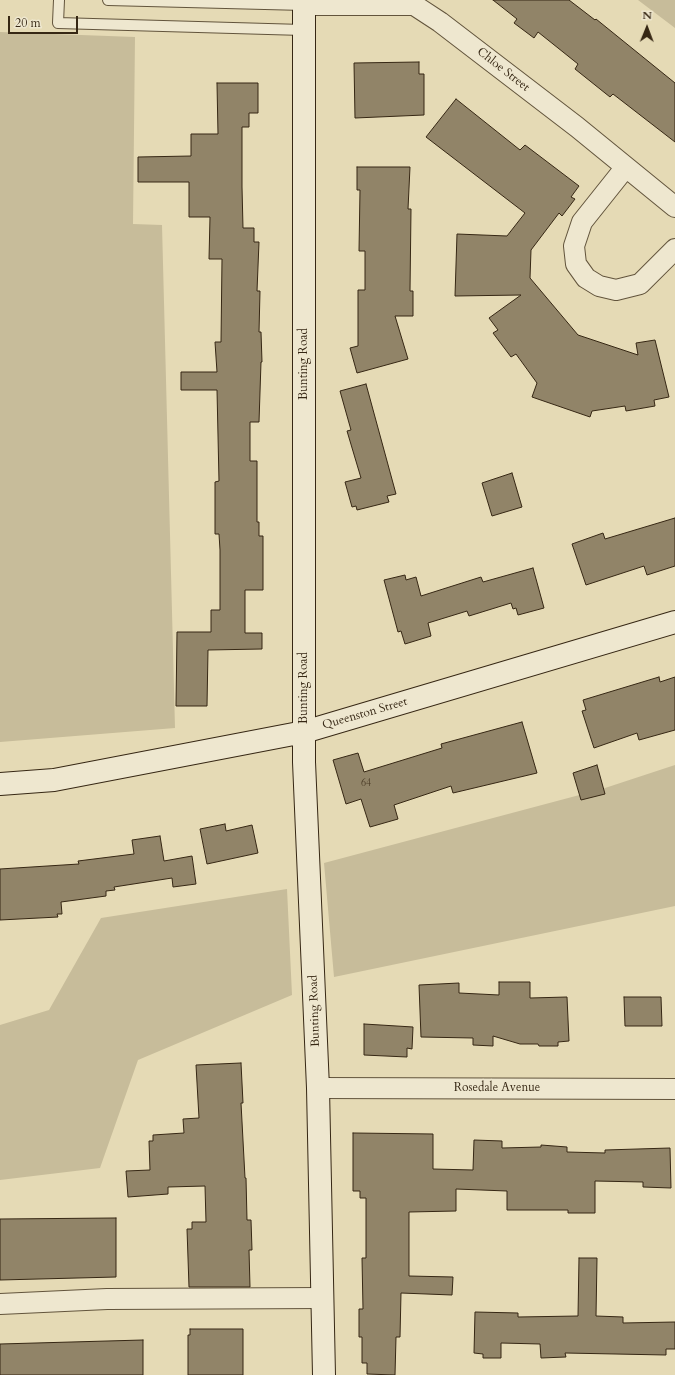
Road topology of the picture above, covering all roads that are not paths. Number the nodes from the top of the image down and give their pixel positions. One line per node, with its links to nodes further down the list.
1 (59, 0): 4 (lane)
2 (108, 0): 3 (lane)
3 (304, 3): 4 (main road, Bunting Road); 5 (street, Chloe Street)
4 (303, 30): 9 (main road, Bunting Road)
5 (625, 168): 6 (street, Chloe Street); 7 (street)
6 (675, 207)
7 (675, 249)
8 (675, 622): 9 (main road, Queenston Street)
9 (304, 732): 10 (main road, Queenston Street); 11 (main road, Bunting Road)
10 (0, 784)
11 (318, 1088): 12 (street, Rosedale Avenue); 13 (main road, Bunting Road)
12 (675, 1089)
13 (323, 1298): 14 (street); 15 (main road, Bunting Road)
14 (0, 1304)
15 (324, 1375)

